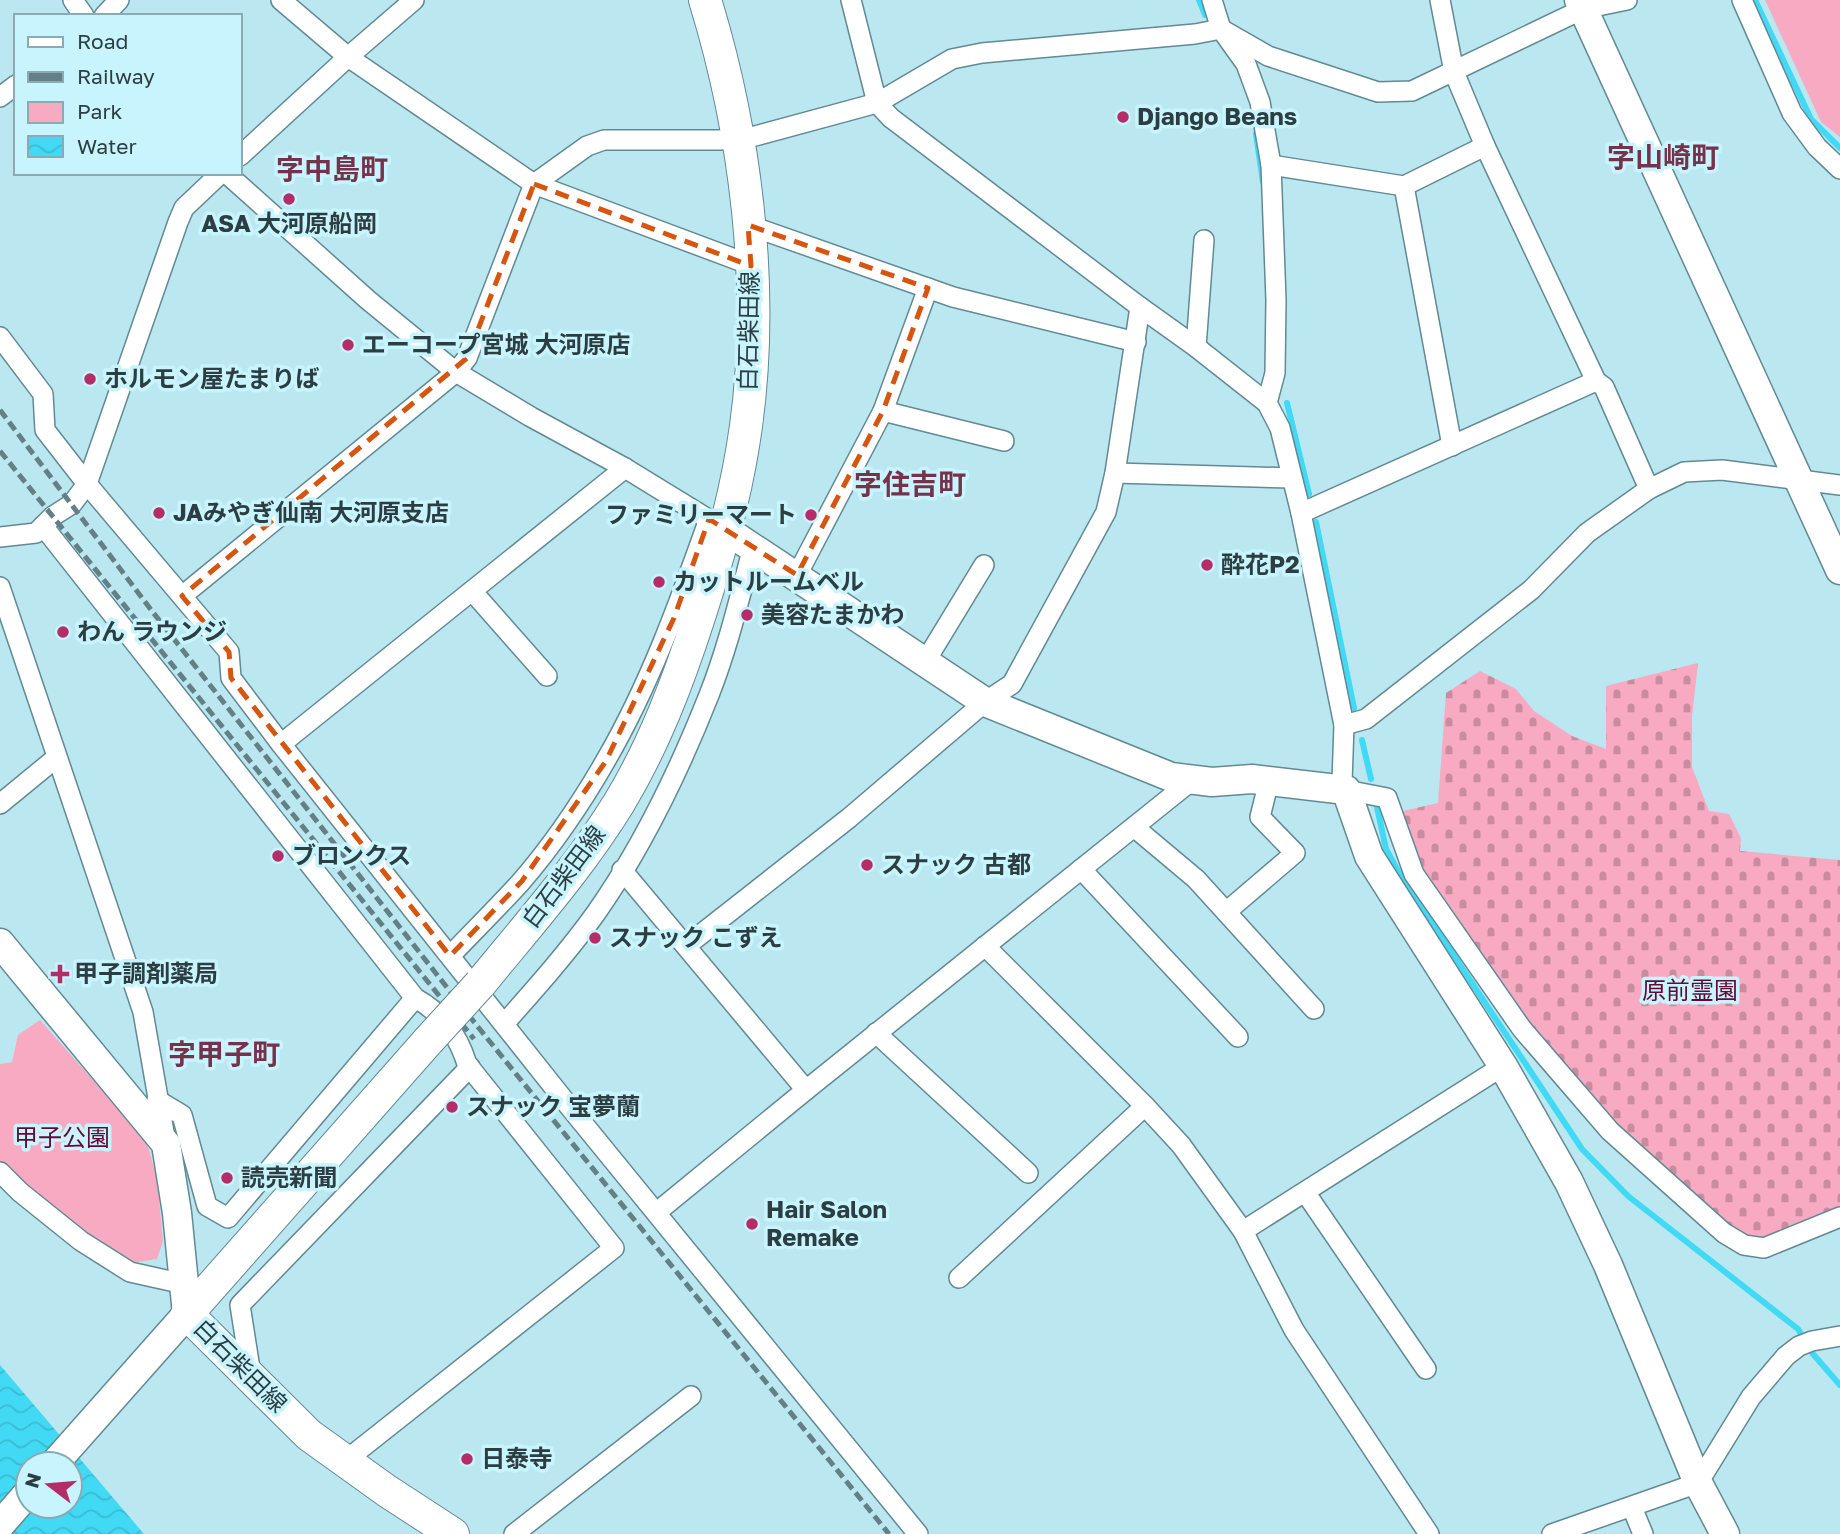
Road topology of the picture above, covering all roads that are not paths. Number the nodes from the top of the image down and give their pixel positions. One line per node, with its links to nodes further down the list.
1 (119, 0): 11 (street)
2 (281, 0): 13 (street)
3 (414, 0): 13 (street)
4 (705, 0): 16 (main road, 白石柴田線)
5 (851, 0): 15 (street)
6 (1212, 0): 12 (street)
7 (1440, 0): 14 (street)
8 (1628, 0): 10 (street)
9 (1742, 0): 20 (street)
10 (1581, 5): 14 (street); 42 (street)
11 (106, 14)
12 (1221, 29): 14 (street); 15 (street); 19 (street)
13 (348, 57): 18 (street); 23 (street)
14 (1454, 72): 17 (street)
15 (877, 103): 16 (street); 29 (street)
16 (738, 138): 23 (street); 25 (main road, 白石柴田線)
17 (1485, 146): 24 (street); 34 (street)
18 (242, 154)
19 (1270, 165): 24 (street); 35 (street)
20 (1840, 169)
21 (219, 175): 43 (street)
22 (228, 175): 33 (street)
23 (534, 184): 27 (street); 33 (street)
24 (1404, 186): 38 (street)
25 (748, 225): 27 (main road, 白石柴田線); 28 (street)
26 (1204, 240): 32 (street)
27 (751, 264): 47 (main road, 白石柴田線)
28 (928, 288): 31 (street); 36 (street)
29 (1140, 307): 31 (street); 32 (street)
30 (0, 337): 43 (street)
31 (1136, 342): 40 (street)
32 (1196, 347): 35 (street)
33 (456, 372): 39 (street); 56 (street)
34 (1596, 381): 38 (street); 45 (street)
35 (1267, 403): 41 (street)
36 (883, 411): 37 (street); 53 (street)
37 (1004, 441)
38 (1452, 446): 46 (street)
39 (625, 468): 47 (street); 55 (street)
40 (1115, 473): 41 (street); 59 (street)
41 (1292, 478): 46 (street)
42 (1800, 480): 44 (street); 45 (street); 52 (street)
43 (87, 484): 48 (street); 56 (street)
44 (1840, 485)
45 (1648, 489): 60 (street)
46 (1301, 513): 60 (street)
47 (718, 524): 50 (street); 74 (street); 93 (main road, 白石柴田線, bridge)
48 (43, 526): 49 (street); 75 (street)
49 (0, 537)
50 (753, 547): 53 (street); 68 (street)
51 (984, 565): 57 (street)
52 (1840, 570)
53 (797, 575): 57 (street)
54 (0, 587): 62 (street)
55 (472, 590): 58 (street); 61 (street)
56 (182, 596): 61 (street)
57 (925, 662): 59 (street)
58 (547, 676)
59 (985, 702): 63 (street); 72 (street)
60 (1344, 726): 65 (street)
61 (281, 744): 74 (street)
62 (56, 758): 66 (street); 83 (street)
63 (1191, 781): 64 (street); 67 (street)
64 (1269, 781): 65 (street); 70 (street)
65 (1346, 790): 80 (street); 90 (street)
66 (0, 804)
67 (1134, 827): 69 (street); 70 (street)
68 (622, 870): 72 (street); 77 (street)
69 (1081, 870): 73 (street); 79 (street)
70 (1226, 912): 76 (street)
71 (0, 943): 85 (street)
72 (686, 946): 82 (street)
73 (985, 946): 78 (street); 84 (street)
74 (450, 956): 77 (street)
75 (415, 998): 81 (street); 83 (street)
76 (1314, 1009)
77 (504, 1024): 89 (street)
78 (876, 1033): 82 (street); 87 (street)
79 (1238, 1037)
80 (1503, 1066): 88 (street); 100 (street)
81 (470, 1067): 96 (street); 99 (street)
82 (806, 1090): 89 (street)
83 (157, 1100): 85 (street)
84 (1145, 1106): 91 (street); 92 (street)
85 (166, 1144): 93 (street)
86 (0, 1172): 93 (street)
87 (1028, 1173)
88 (1305, 1192): 91 (street); 95 (street)
89 (657, 1212): 106 (street)
90 (1840, 1217)
91 (1243, 1231): 107 (street)
92 (959, 1278)
93 (179, 1312): 96 (main road, 白石柴田線); 98 (street)
94 (1840, 1336): 100 (street)
95 (1426, 1369)
96 (251, 1375): 99 (main road, 白石柴田線)
97 (691, 1396): 105 (street)
98 (66, 1450)
99 (345, 1461): 104 (main road, 白石柴田線)
100 (1698, 1483): 101 (street); 110 (street)
101 (1632, 1507): 108 (street); 109 (street)
102 (14, 1509): 103 (street)
103 (0, 1525)
104 (453, 1534)
105 (514, 1534)
106 (918, 1534)
107 (1429, 1534)
108 (1552, 1534)
109 (1643, 1534)
110 (1725, 1534)

